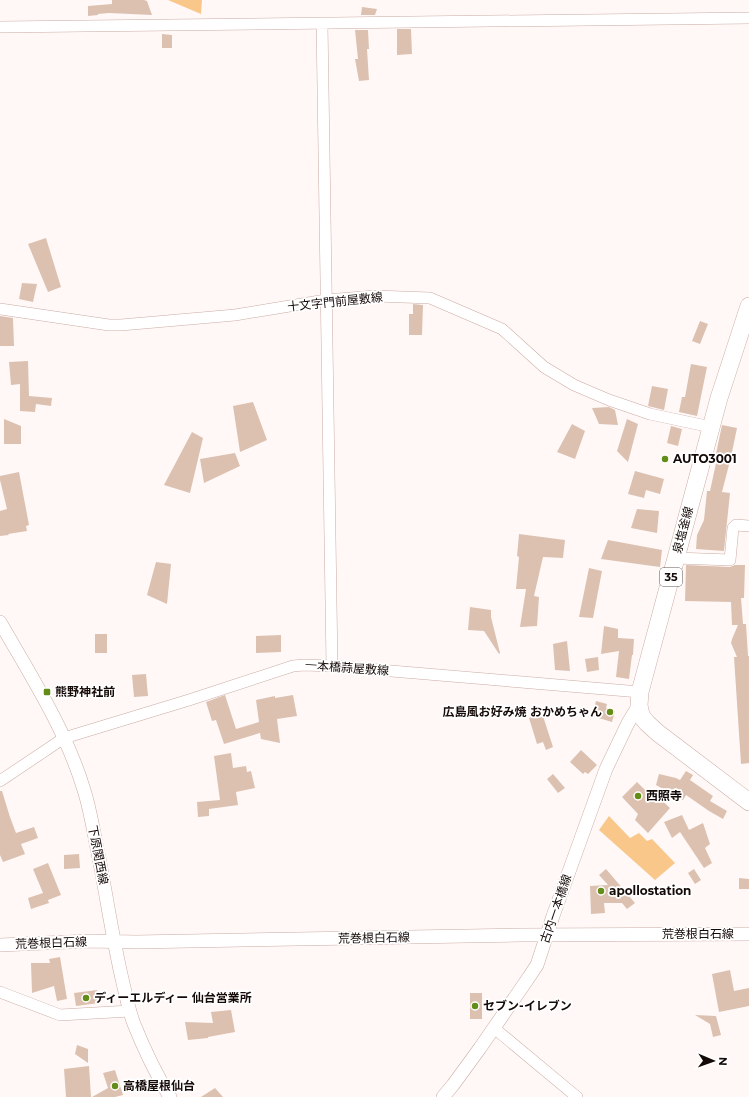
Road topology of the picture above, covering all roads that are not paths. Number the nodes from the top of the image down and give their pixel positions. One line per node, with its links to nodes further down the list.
1 (749, 18): 2 (street)
2 (322, 23): 3 (street); 4 (street)
3 (0, 27)
4 (326, 300): 6 (street, 十文字門前屋敷線); 7 (street, 十文字門前屋敷線); 11 (street)
5 (749, 306): 7 (main road, 泉塩釜線 / 35)
6 (0, 309)
7 (711, 427): 9 (main road, 泉塩釜線 / 35)
8 (749, 526): 9 (street)
9 (676, 558): 12 (main road, 泉塩釜線 / 35)
10 (0, 622): 13 (street, 下原関西線)
11 (332, 666): 12 (street, 一本橋蒜屋敷線); 13 (street, 一本橋蒜屋敷線)
12 (639, 698): 15 (main road); 17 (street, 古内一本橋線)
13 (64, 738): 14 (street, 一本橋蒜屋敷線); 18 (street, 下原関西線)
14 (0, 781)
15 (749, 802)
16 (749, 934): 17 (street, 荒巻根白石線)
17 (546, 935): 18 (street, 荒巻根白石線); 22 (street, 古内一本橋線)
18 (114, 942): 19 (street, 荒巻根白石線); 21 (street, 下原関西線)
19 (0, 945)
20 (0, 992): 21 (street)
21 (130, 1011): 23 (street, 下原関西線)
22 (494, 1028): 24 (street, 古内一本橋線); 25 (street)
23 (170, 1097)
24 (443, 1097)
25 (577, 1097)

